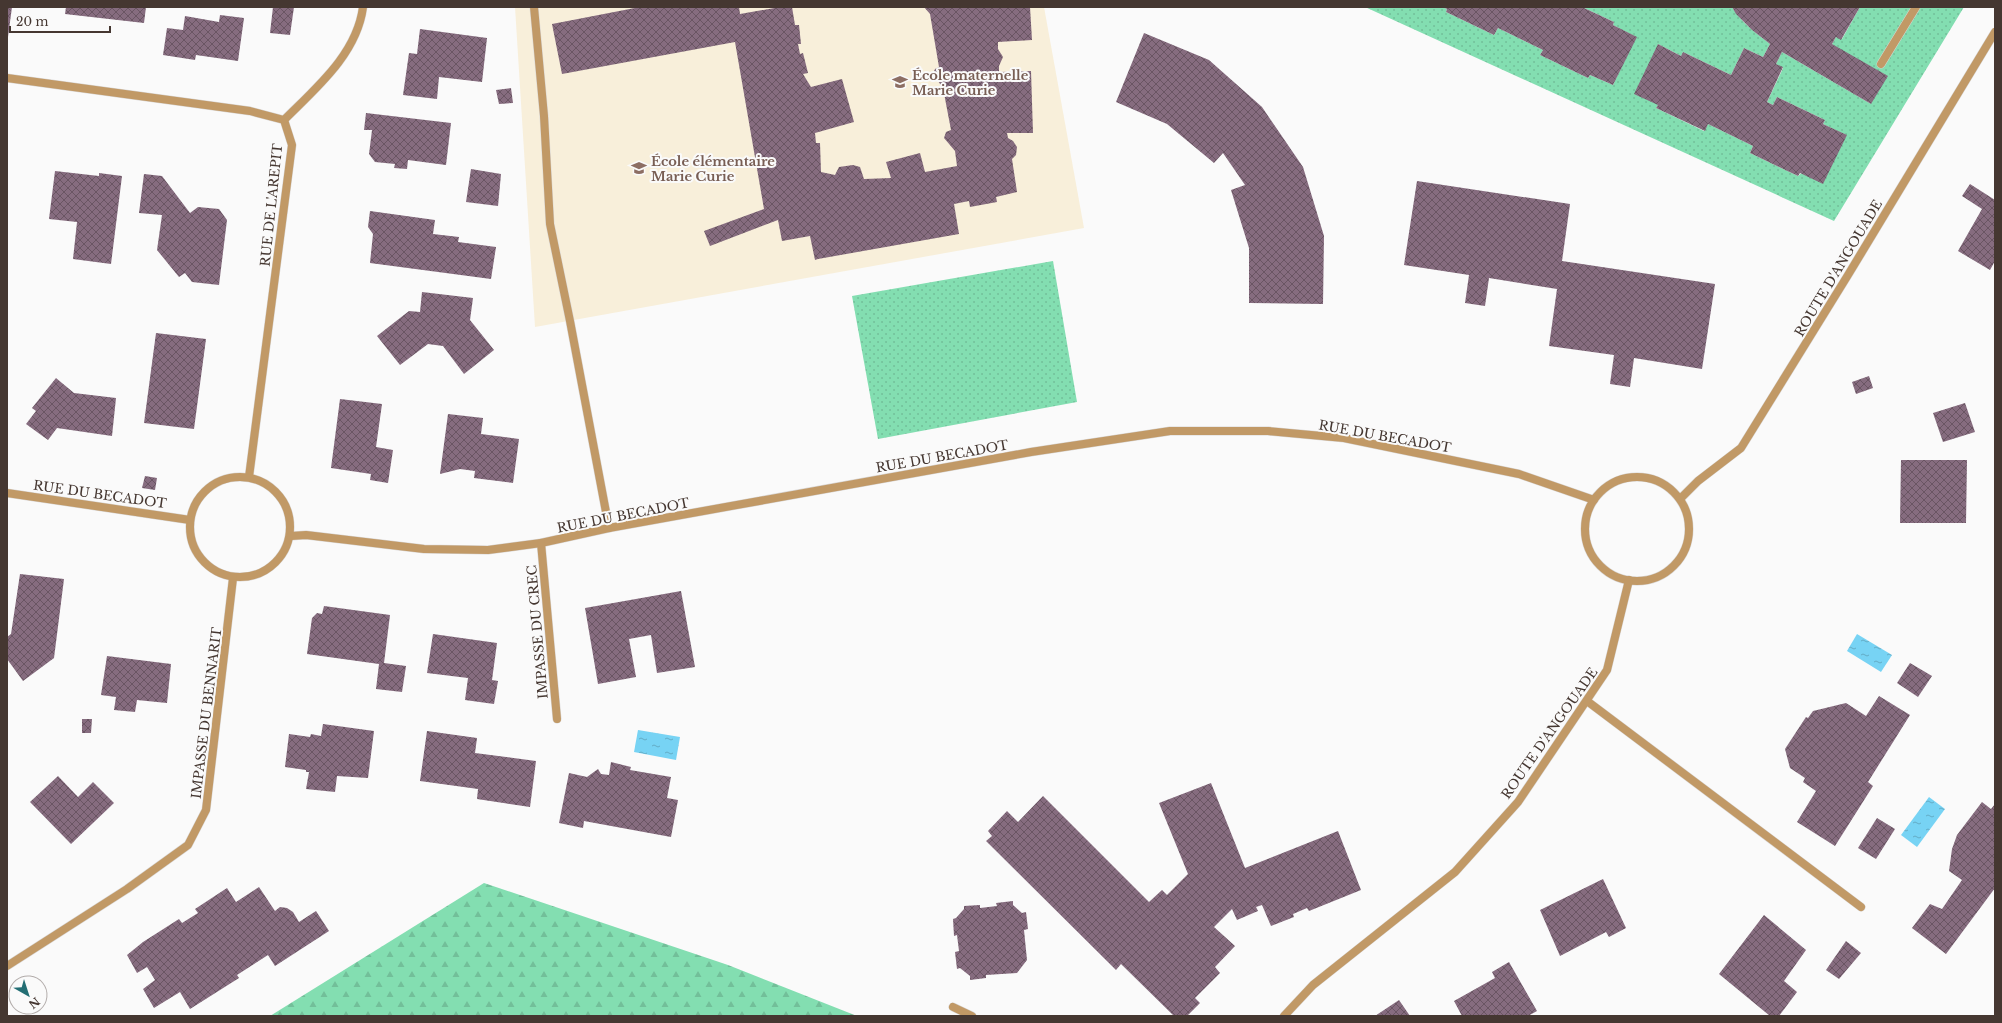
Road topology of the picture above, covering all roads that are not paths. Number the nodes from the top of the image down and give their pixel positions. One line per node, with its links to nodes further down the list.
1 (363, 7): 7 (street)
2 (534, 7): 13 (street)
3 (1916, 7): 5 (street)
4 (1995, 32): 10 (street, ROUTE D'ANGOUADE)
5 (1881, 64)
6 (7, 78): 7 (street)
7 (284, 120): 8 (street, RUE DE L'AREPIT)
8 (249, 477): 12 (street); 14 (street)
9 (7, 493): 12 (street, RUE DU BECADOT)
10 (1680, 499): 11 (street); 17 (street)
11 (1594, 500): 13 (street, RUE DU BECADOT); 17 (street)
12 (190, 520): 16 (street)
13 (609, 528): 15 (street, RUE DU BECADOT)
14 (290, 536): 15 (street, RUE DU BECADOT); 16 (street)
15 (542, 543): 19 (street, IMPASSE DU CREC)
16 (233, 578): 21 (street, IMPASSE DU BENNARIT)
17 (1629, 580): 18 (street, ROUTE D'ANGOUADE)
18 (1587, 701): 20 (street); 24 (street, ROUTE D'ANGOUADE)
19 (557, 719)
20 (1861, 907)
21 (7, 966)
22 (953, 1006): 23 (street)
23 (972, 1016)
24 (1284, 1016)

